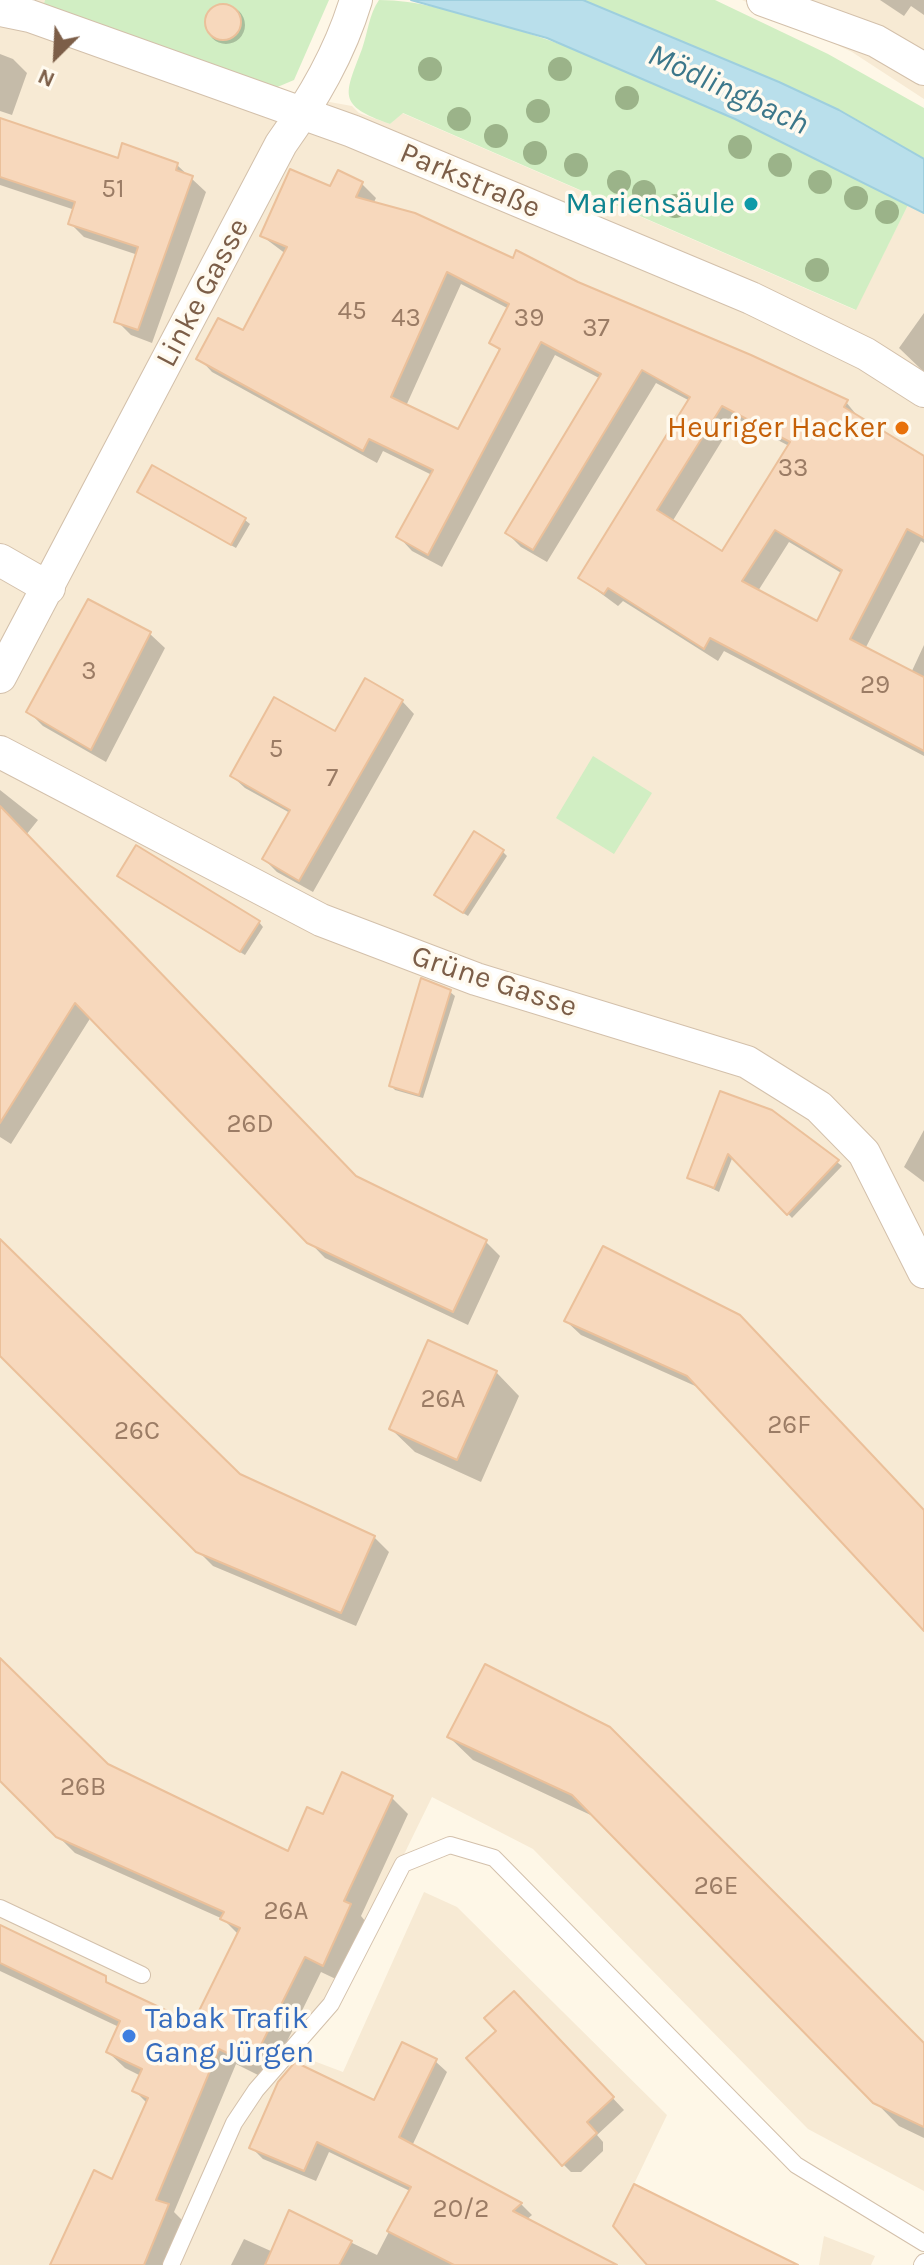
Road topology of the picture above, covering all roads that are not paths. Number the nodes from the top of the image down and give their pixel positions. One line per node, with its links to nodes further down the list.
1 (356, 0): 5 (street, Linke Gasse)
2 (763, 0): 4 (street)
3 (0, 10): 5 (street, Parkstraße)
4 (924, 69)
5 (303, 114): 6 (street, Parkstraße); 8 (street, Linke Gasse)
6 (924, 391)
7 (0, 560): 8 (street)
8 (49, 588): 9 (street, Linke Gasse)
9 (0, 677)
10 (0, 752): 11 (street, Grüne Gasse)
11 (924, 1272)
12 (0, 1908): 13 (lane)
13 (142, 1975)
14 (924, 2243): 15 (lane)
15 (171, 2265)

